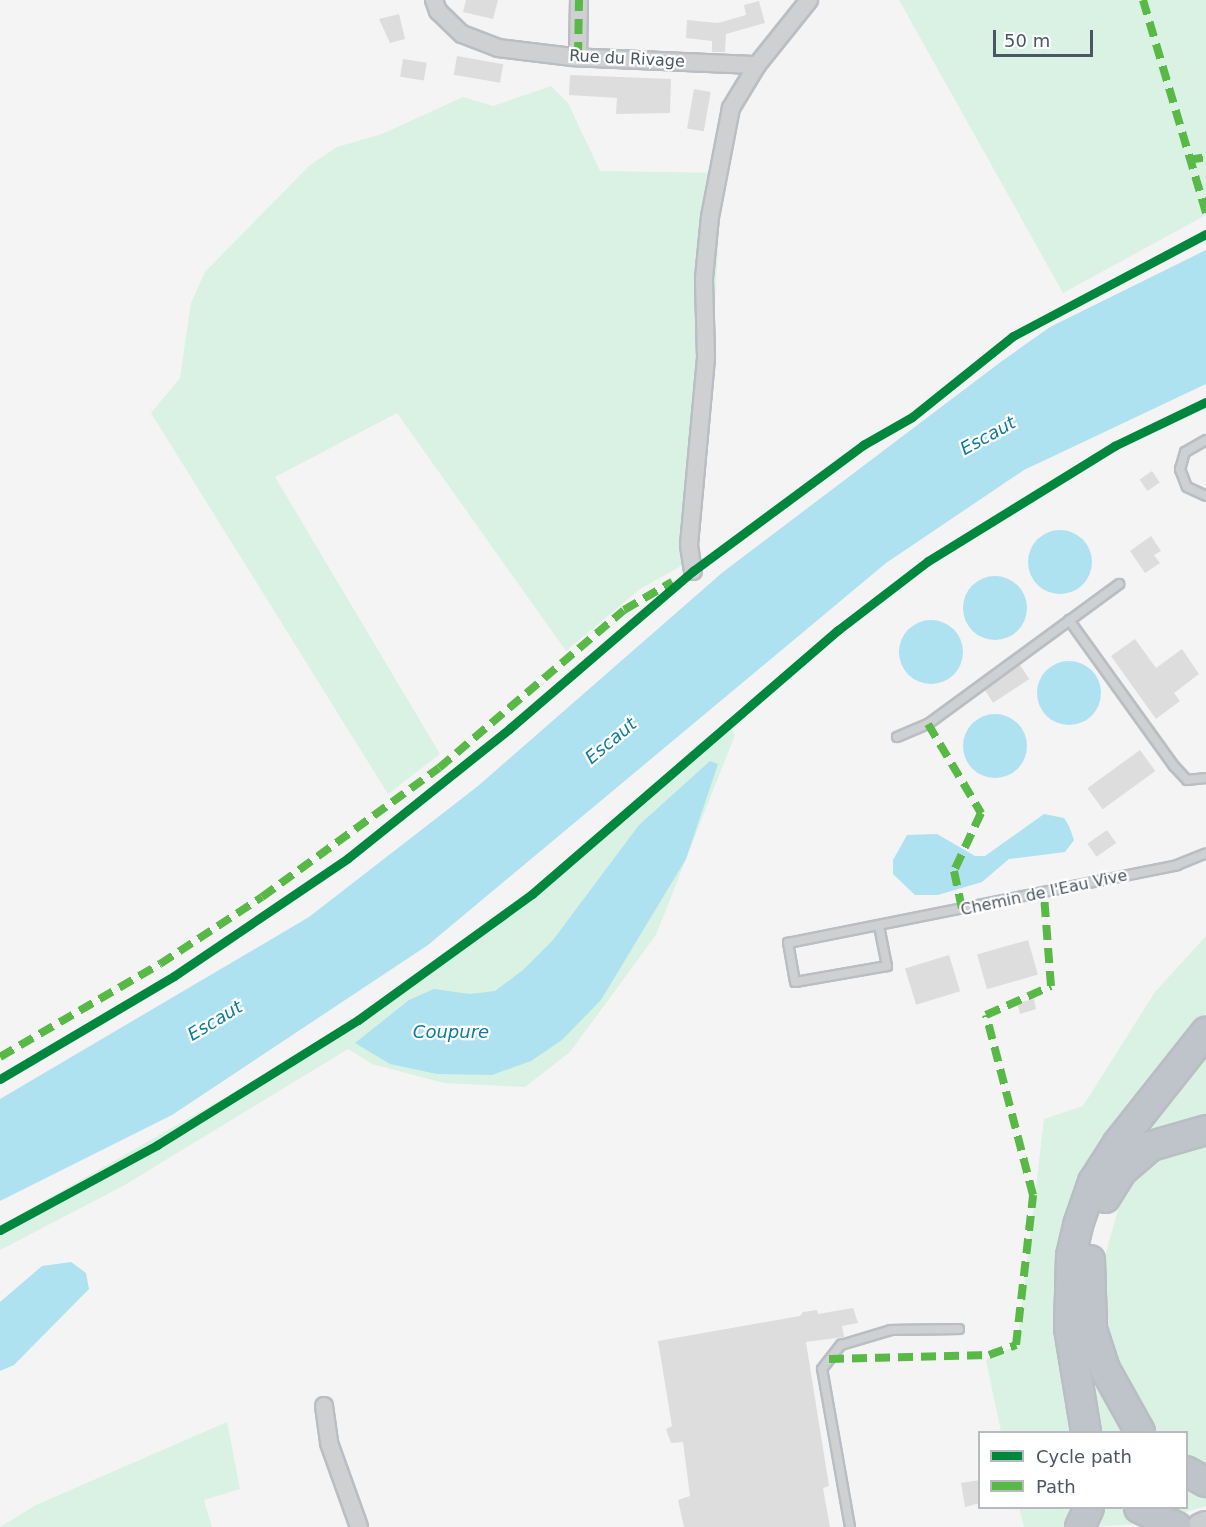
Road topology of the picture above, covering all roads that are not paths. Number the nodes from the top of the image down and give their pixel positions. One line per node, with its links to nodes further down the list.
1 (434, 0): 4 (street, Rue du Rivage)
2 (579, 0): 4 (street)
3 (809, 0): 5 (street)
4 (578, 57): 5 (street, Rue du Rivage)
5 (757, 65): 8 (street)
6 (1206, 440): 7 (lane)
7 (1206, 496)
8 (693, 571)
9 (1119, 584): 10 (lane)
10 (1070, 620): 11 (lane); 12 (lane)
11 (897, 737)
12 (1206, 778)
13 (1206, 853): 14 (lane, Chemin de l'Eau Vive)
14 (879, 927): 14 (lane, Chemin de l'Eau Vive)
15 (1206, 1032): 19 (highway)
16 (1206, 1130): 20 (highway)
17 (959, 1329): 27 (lane)
18 (324, 1406): 26 (street)
19 (1086, 1431)
20 (1139, 1431)
21 (1188, 1472): 22 (highway)
22 (1206, 1482)
23 (1089, 1509): 28 (highway)
24 (1141, 1509): 29 (highway)
25 (1206, 1525): 30 (main road)
26 (359, 1527)
27 (850, 1527)
28 (1080, 1527)
29 (1177, 1527)
30 (1201, 1527)

